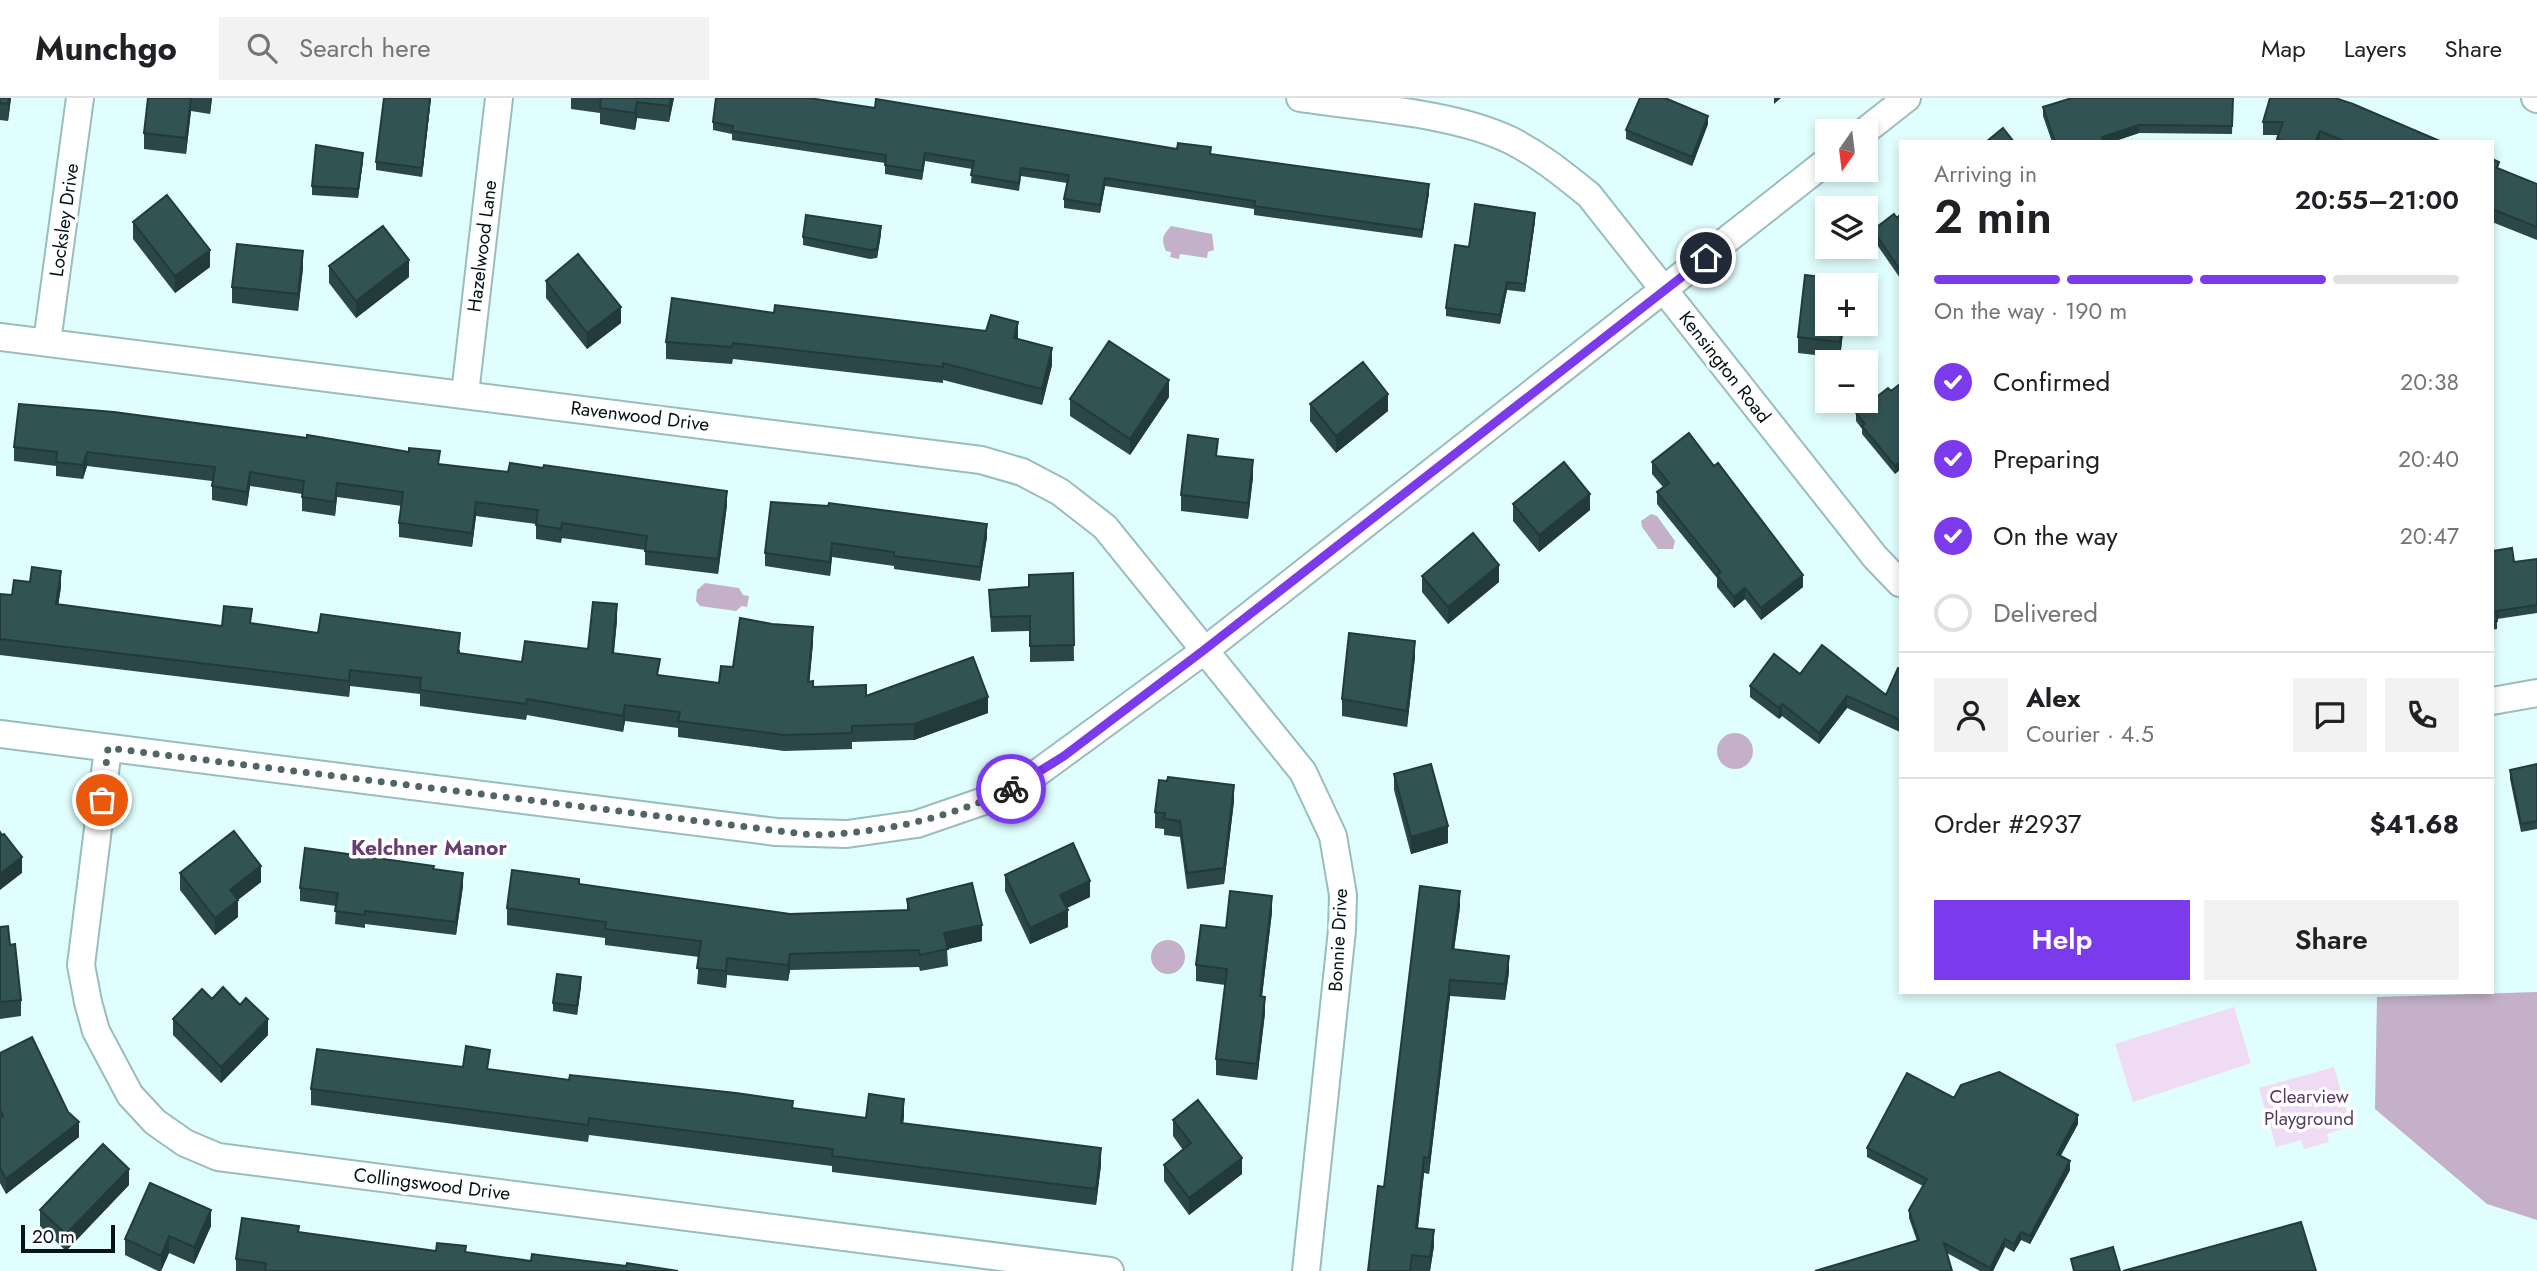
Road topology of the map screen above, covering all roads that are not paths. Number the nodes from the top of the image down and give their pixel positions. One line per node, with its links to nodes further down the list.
1 (80, 98): 9 (street, Locksley Drive)
2 (499, 98): 10 (street, Hazelwood Lane)
3 (1300, 98): 7 (street, Kensington Road)
4 (1907, 98): 5 (street)
5 (1878, 121)
6 (1815, 171): 7 (street)
7 (1665, 290): 11 (street, Kensington Road); 12 (street)
8 (0, 337): 9 (street, Ravenwood Drive)
9 (47, 342): 10 (street, Ravenwood Drive)
10 (465, 394): 12 (street, Ravenwood Drive)
11 (1899, 582)
12 (1204, 650): 16 (street); 18 (street, Bonnie Drive)
13 (2537, 693): 14 (street)
14 (2494, 701)
15 (0, 734): 16 (street)
16 (108, 748): 17 (street, Collingswood Drive)
17 (1110, 1271)
18 (1306, 1271)

